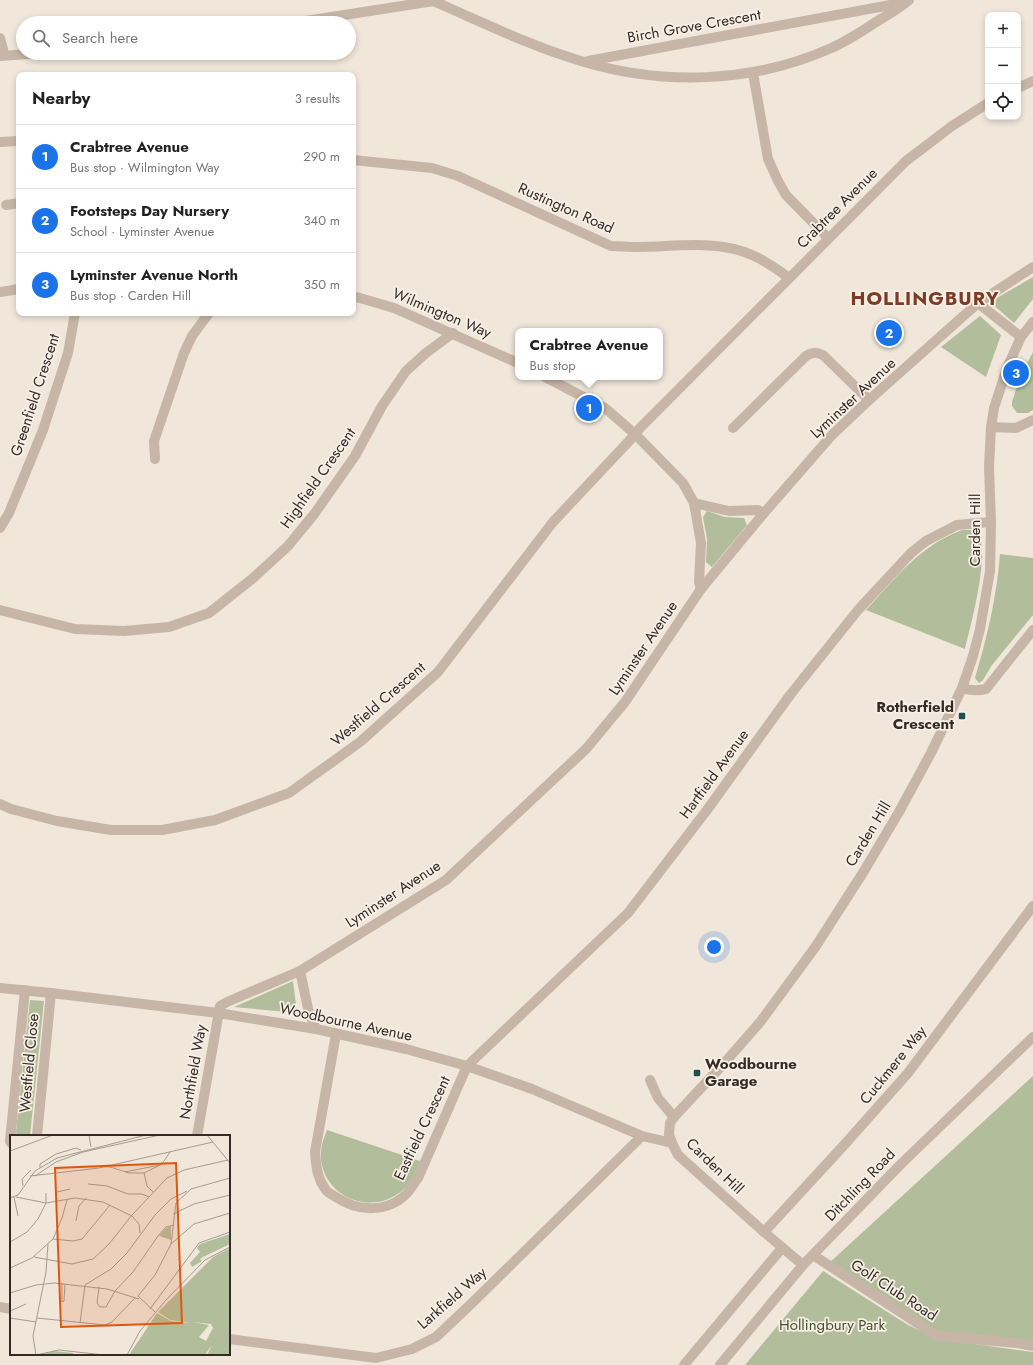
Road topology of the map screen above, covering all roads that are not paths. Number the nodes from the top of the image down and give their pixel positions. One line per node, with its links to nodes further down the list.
1 (436, 1): 3 (street); 7 (street, Birch Grove Crescent)
2 (907, 1): 7 (street, Birch Grove Crescent); 8 (street, Birch Grove Crescent)
3 (338, 16)
4 (0, 38): 6 (street)
5 (16, 55): 6 (street)
6 (2, 56)
7 (582, 62): 8 (street, Birch Grove Crescent)
8 (753, 73): 17 (street)
9 (1033, 81): 10 (street)
10 (1021, 87)
11 (985, 105): 17 (street, Crabtree Avenue)
12 (16, 141): 13 (street)
13 (0, 142)
14 (356, 160): 19 (street, Rustington Road)
15 (16, 203): 16 (street)
16 (6, 205)
17 (828, 238): 19 (street, Crabtree Avenue)
18 (1033, 267): 23 (street, Lyminster Avenue)
19 (788, 278): 35 (street, Crabtree Avenue)
20 (16, 290): 21 (street)
21 (0, 292)
22 (356, 297): 27 (street, Wilmington Way)
23 (978, 303): 28 (street); 31 (street, Lyminster Avenue)
24 (74, 316): 40 (street, Greenfield Crescent)
25 (207, 316): 36 (street)
26 (1033, 322): 28 (street, Carden Hill)
27 (453, 334): 29 (street, Wilmington Way); 42 (street, Highfield Crescent)
28 (1021, 337): 33 (street, Carden Hill)
29 (515, 362)
30 (551, 380): 35 (street)
31 (870, 400): 34 (street); 38 (street, Lyminster Avenue)
32 (1033, 420): 33 (street)
33 (991, 427): 39 (street, Carden Hill)
34 (733, 428)
35 (635, 434): 37 (street); 45 (street, Westfield Crescent)
36 (156, 459)
37 (694, 503): 38 (street); 41 (street)
38 (764, 513): 41 (street, Lyminster Avenue)
39 (992, 522): 44 (street, Carden Hill); 55 (street, Hartfield Avenue)
40 (0, 528)
41 (701, 589): 47 (street, Lyminster Avenue)
42 (0, 610)
43 (1033, 630): 44 (street)
44 (962, 688): 57 (street, Carden Hill)
45 (0, 804)
46 (1033, 906): 63 (street, Cuckmere Way)
47 (300, 971): 51 (street, Lyminster Avenue); 52 (street)
48 (0, 988): 49 (street, Woodbourne Avenue)
49 (25, 990): 50 (street, Woodbourne Avenue); 58 (street, Westfield Close)
50 (51, 992): 51 (street, Woodbourne Avenue); 59 (street, Westfield Close)
51 (218, 1013): 52 (street, Woodbourne Avenue); 60 (street, Northfield Way)
52 (316, 1029): 53 (street, Woodbourne Avenue)
53 (336, 1034): 55 (street, Woodbourne Avenue); 55 (street, Eastfield Crescent)
54 (1033, 1037): 65 (street, Ditchling Road)
55 (467, 1066): 61 (street, Woodbourne Avenue)
56 (650, 1080): 57 (street)
57 (674, 1116): 62 (street, Carden Hill)
58 (11, 1135)
59 (37, 1135)
60 (197, 1135)
61 (642, 1136): 62 (street, Woodbourne Avenue); 69 (street, Larkfield Way)
62 (672, 1143): 63 (street, Carden Hill)
63 (764, 1232): 64 (street, Carden Hill)
64 (782, 1248): 66 (street, Carden Hill); 71 (street)
65 (813, 1255): 66 (street, Ditchling Road); 70 (street, Golf Club Road)
66 (803, 1265): 72 (street, Ditchling Road)
67 (0, 1307): 68 (street)
68 (10, 1309)
69 (230, 1340)
70 (1033, 1346)
71 (684, 1365)
72 (720, 1365)

